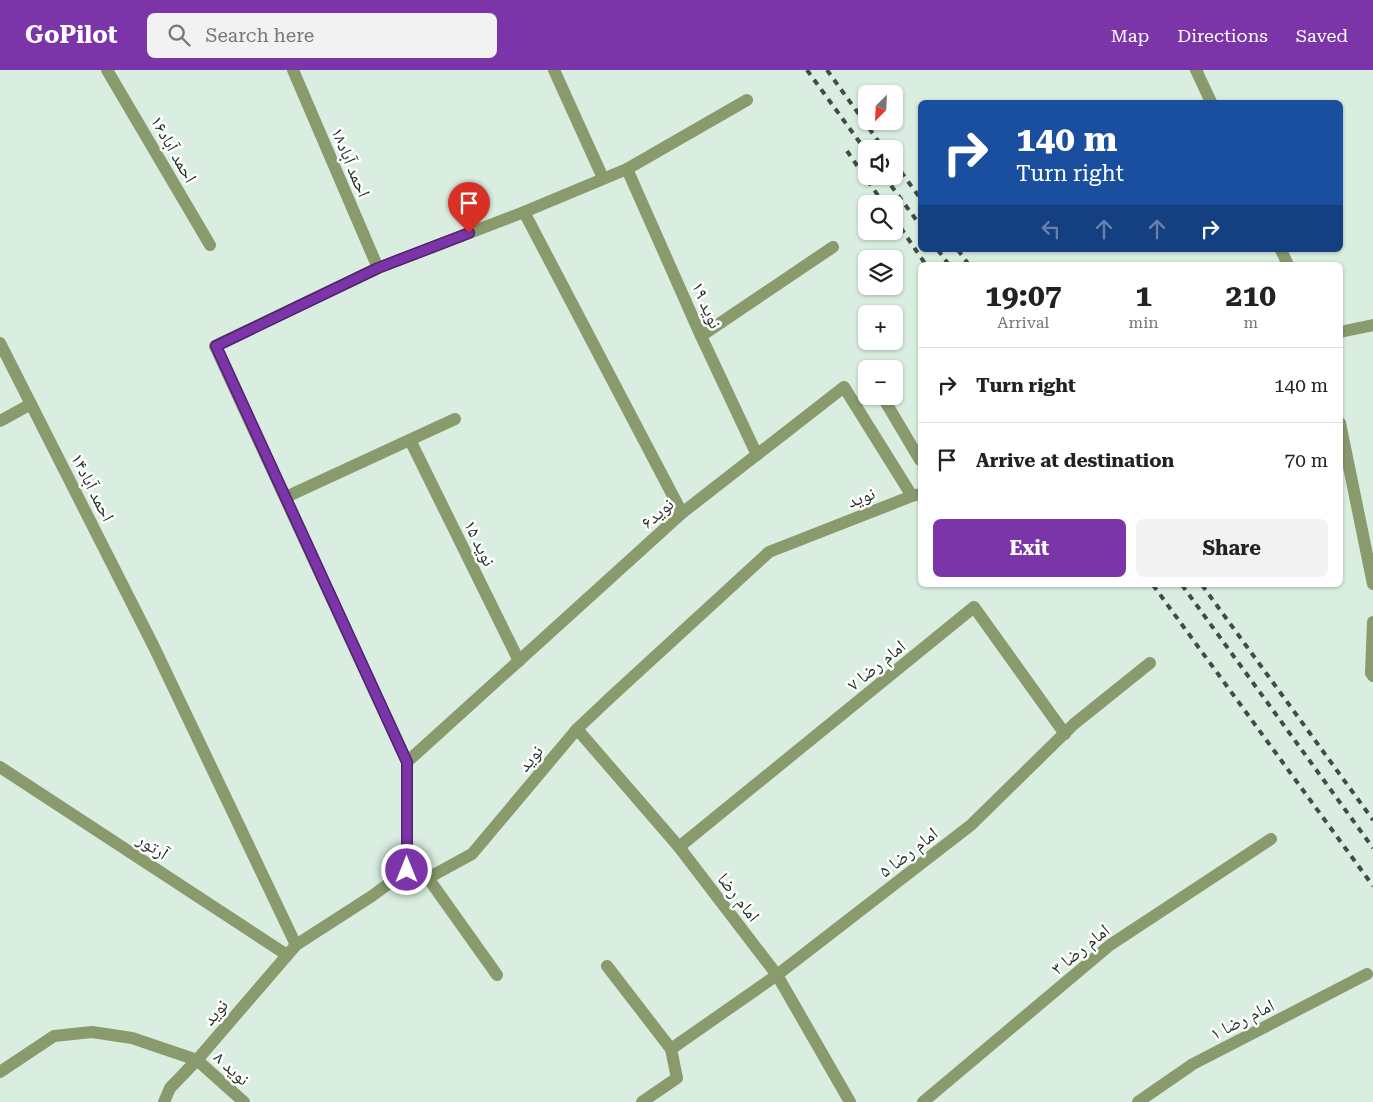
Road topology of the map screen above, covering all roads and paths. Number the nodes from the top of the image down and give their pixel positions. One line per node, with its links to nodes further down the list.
1 (108, 70): 10 (street, احمد آباد۱۶)
2 (293, 70): 12 (street, احمد آباد۱۸)
3 (554, 70): 8 (street)
4 (1196, 70): 6 (street)
5 (746, 100): 7 (street)
6 (1210, 100)
7 (627, 169): 8 (street); 15 (street, نوید ۱۹)
8 (603, 178): 9 (street)
9 (524, 212): 12 (street); 27 (street)
10 (210, 245)
11 (833, 247): 15 (street)
12 (378, 268): 26 (street)
13 (1373, 325): 14 (street)
14 (1343, 331)
15 (701, 336): 23 (street, نوید ۱۹)
16 (0, 343): 17 (street, احمد آباد۱۴)
17 (31, 404): 20 (street); 41 (street, احمد آباد۱۴)
18 (887, 405): 24 (street)
19 (455, 419): 22 (street)
20 (0, 422)
21 (1343, 438): 28 (street)
22 (410, 440): 26 (street); 30 (street, نوید ۱۵)
23 (757, 455): 25 (street, نوید۶); 27 (street, نوید۶)
24 (918, 457)
25 (916, 495): 33 (street, نوید)
26 (286, 497): 35 (street)
27 (682, 513): 30 (street, نوید۶)
28 (1373, 584)
29 (1373, 622): 32 (street)
30 (518, 661): 35 (street, نوید۶)
31 (1150, 663): 34 (street, امام رضا ۵)
32 (1373, 676)
33 (577, 729): 38 (street, امام رضا); 40 (street, نوید)
34 (1065, 734): 38 (street, امام رضا ۷); 46 (street, امام رضا ۵)
35 (407, 762): 39 (street)
36 (0, 767): 42 (street, آرتور)
37 (1271, 839): 54 (street, امام رضا ۳)
38 (679, 847): 46 (street, امام رضا)
39 (407, 870): 40 (street); 41 (street, نوید)
40 (428, 878): 45 (street)
41 (296, 945): 42 (street, نوید)
42 (287, 955): 48 (street, نوید)
43 (607, 966): 47 (street)
44 (1367, 974): 55 (street, امام رضا ۱)
45 (497, 975)
46 (777, 975): 47 (street, امام رضا ۵); 53 (street, امام رضا)
47 (671, 1048): 52 (street)
48 (197, 1060): 49 (street); 50 (street, نوید); 51 (street, نوید ۸)
49 (0, 1072)
50 (164, 1102)
51 (244, 1102)
52 (642, 1102)
53 (850, 1102)
54 (923, 1102)
55 (1138, 1102)

